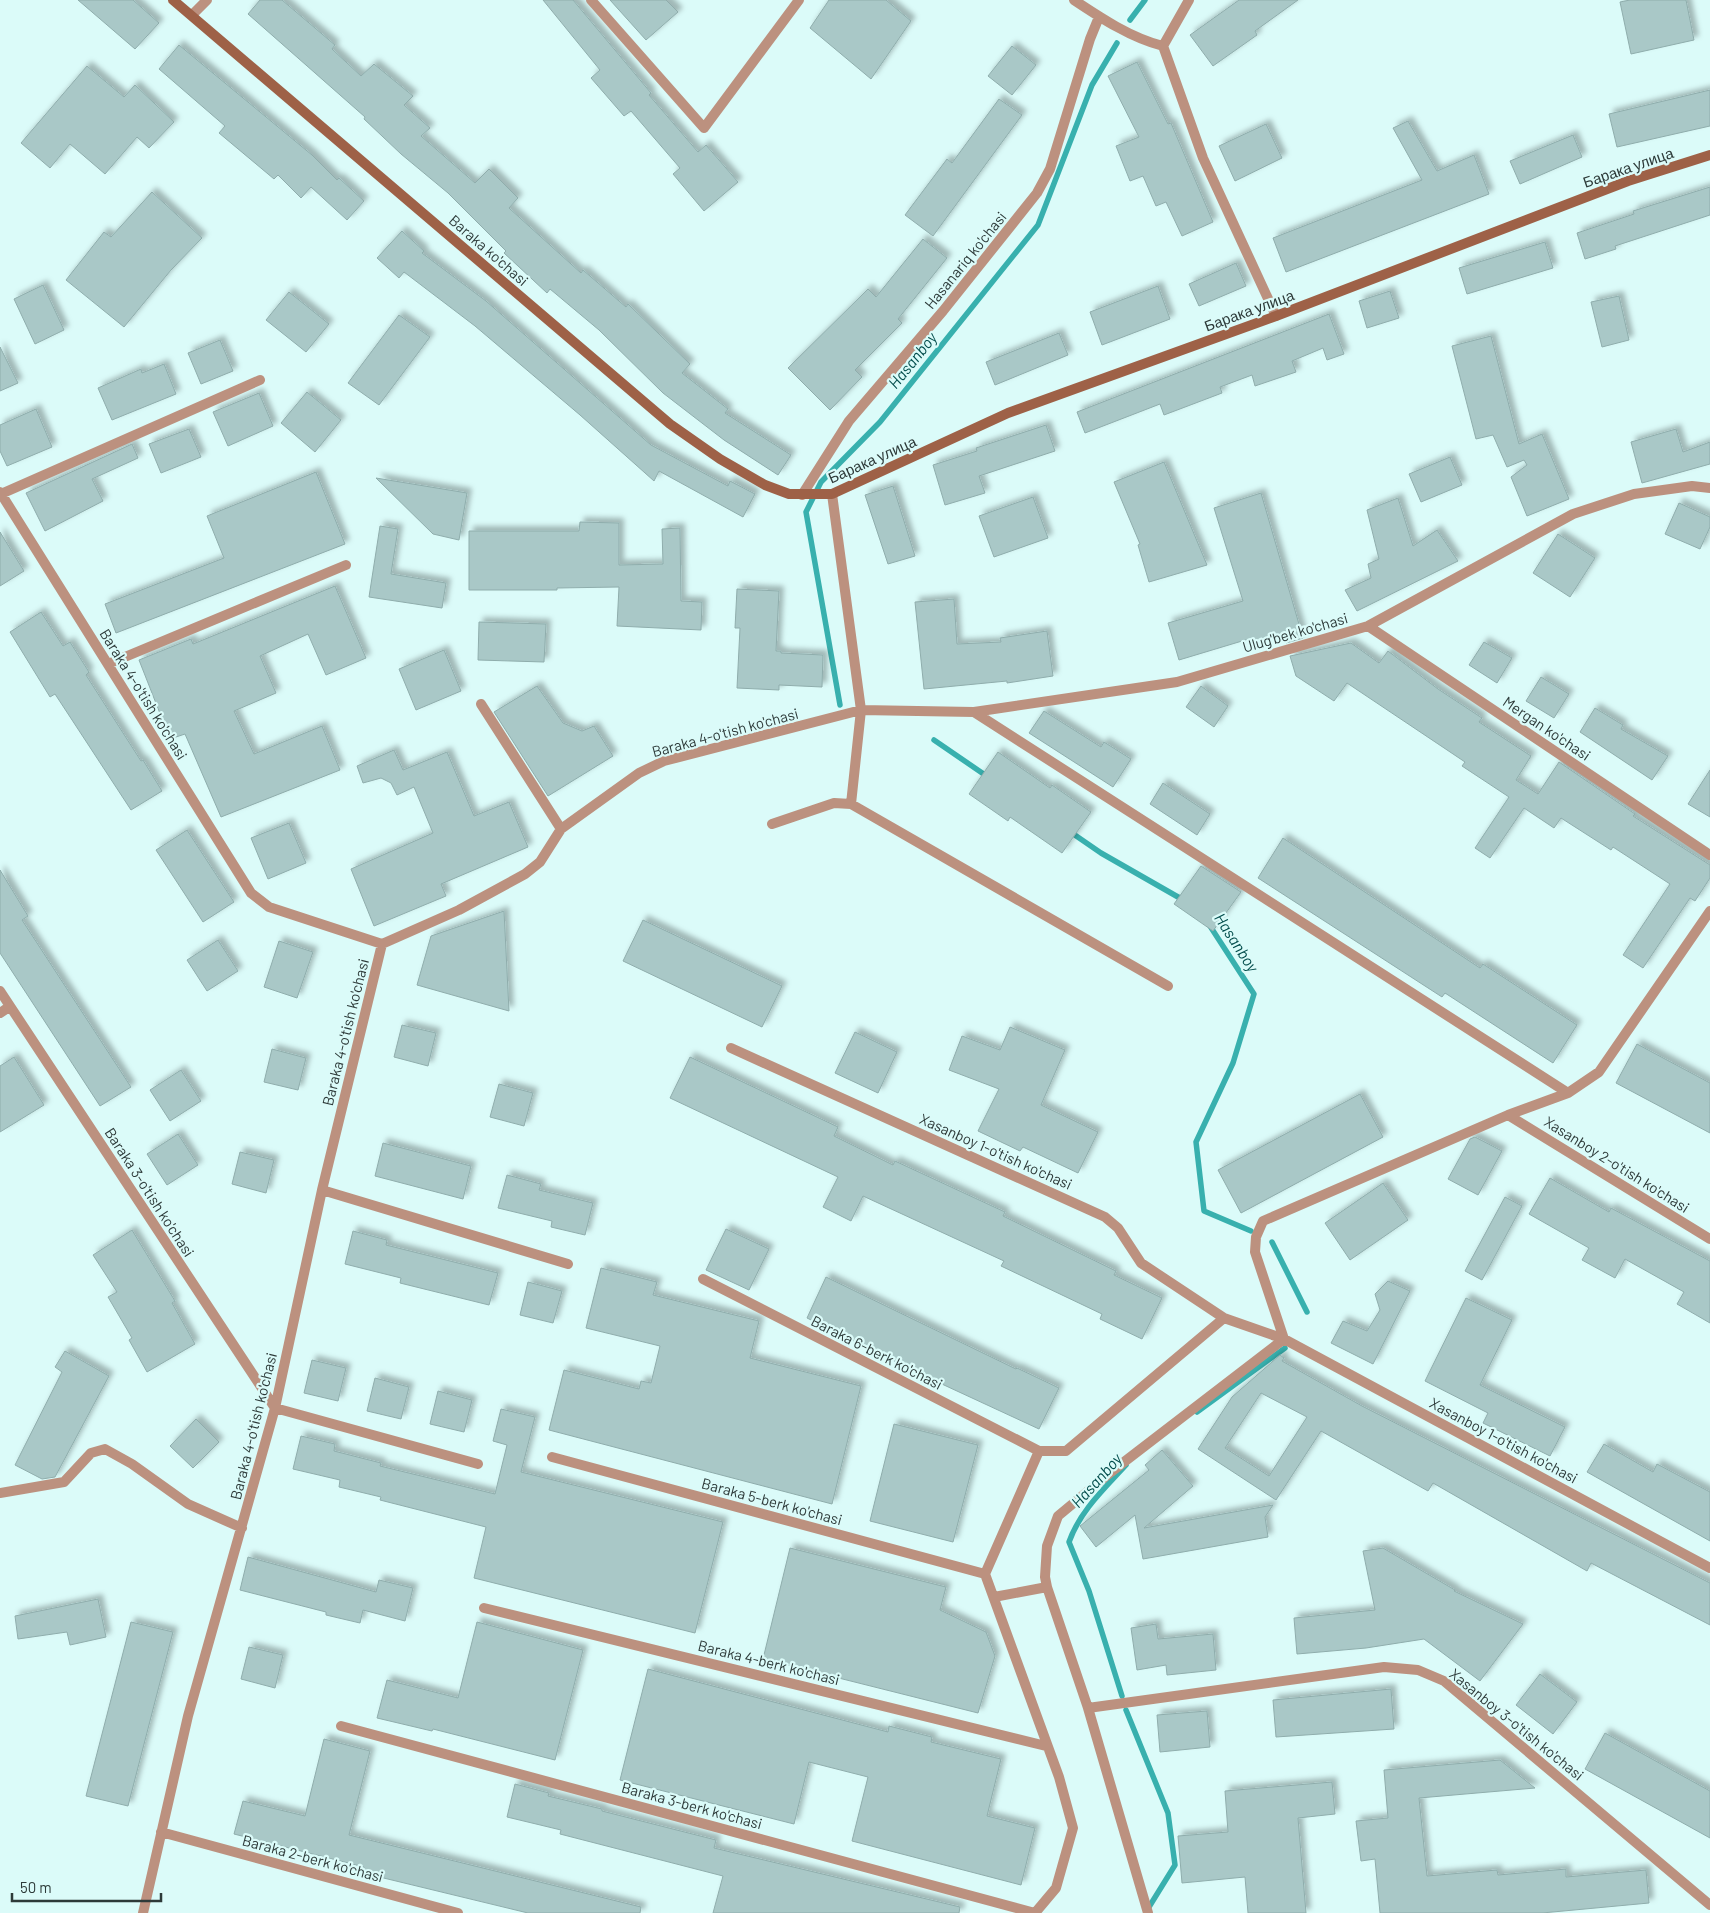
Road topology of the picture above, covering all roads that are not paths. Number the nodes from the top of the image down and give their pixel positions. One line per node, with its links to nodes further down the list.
1 (173, 0): 7 (main road, Baraka ko'chasi)
2 (206, 0): 7 (street)
3 (591, 0): 4 (street)
4 (799, 0)
5 (1074, 0): 8 (street)
6 (1189, 0): 9 (street)
7 (192, 15): 16 (main road, Baraka ko'chasi)
8 (1099, 17): 9 (street); 16 (street, Hasanariq ko'chasi)
9 (1163, 46): 11 (street)
10 (1710, 155): 11 (main road, Барака улица)
11 (1276, 316): 15 (main road, Барака улица)
12 (260, 380): 14 (street)
13 (1710, 488): 18 (street, Ulug'bek ko'chasi)
14 (1, 493): 19 (street, Baraka 4-o'tish ko'chasi)
15 (829, 494): 16 (main road, Барака улица); 21 (street)
16 (802, 495)
17 (346, 565): 19 (street)
18 (1368, 626): 22 (street, Ulug'bek ko'chasi); 26 (street, Mergan ko'chasi)
19 (108, 664): 28 (street, Baraka 4-o'tish ko'chasi)
20 (481, 704): 25 (street)
21 (861, 710): 22 (street, Ulug'bek ko'chasi); 23 (street); 25 (street, Baraka 4-o'tish ko'chasi)
22 (974, 712): 34 (street)
23 (851, 804): 24 (street); 29 (street)
24 (772, 824)
25 (561, 829): 28 (street, Baraka 4-o'tish ko'chasi)
26 (1710, 855)
27 (1710, 911): 34 (street)
28 (382, 944): 36 (street, Baraka 4-o'tish ko'chasi)
29 (1168, 986)
30 (0, 991): 31 (street, Baraka 3-o'tish ko'chasi)
31 (9, 1007): 32 (street); 42 (street, Baraka 3-o'tish ko'chasi)
32 (0, 1012)
33 (731, 1048): 40 (street, Xasanboy 1-o'tish ko'chasi)
34 (1568, 1093): 35 (street)
35 (1508, 1116): 37 (street, Xasanboy 2-o'tish ko'chasi); 41 (street)
36 (322, 1190): 38 (street); 42 (street, Baraka 4-o'tish ko'chasi)
37 (1710, 1239)
38 (568, 1264)
39 (703, 1279): 43 (street, Baraka 6-berk ko'chasi)
40 (1224, 1318): 41 (street, Xasanboy 1-o'tish ko'chasi); 43 (street)
41 (1284, 1339): 48 (street, Xasanboy 1-o'tish ko'chasi); 50 (street)
42 (275, 1408): 45 (street); 47 (street, Baraka 4-o'tish ko'chasi)
43 (1039, 1451): 49 (street)
44 (552, 1457): 49 (street, Baraka 5-berk ko'chasi)
45 (478, 1464)
46 (0, 1493): 47 (street)
47 (242, 1528): 56 (street, Baraka 4-o'tish ko'chasi)
48 (1710, 1568)
49 (986, 1574): 51 (street)
50 (1047, 1587): 51 (street); 53 (street)
51 (994, 1597): 55 (street)
52 (484, 1608): 55 (street, Baraka 4-berk ko'chasi)
53 (1088, 1708): 57 (street, Xasanboy 3-o'tish ko'chasi); 61 (street)
54 (341, 1726): 60 (street, Baraka 3-berk ko'chasi)
55 (1046, 1746): 60 (street)
56 (160, 1832): 58 (street, Baraka 4-o'tish ko'chasi); 59 (street, Baraka 2-berk ko'chasi)
57 (1710, 1905)
58 (143, 1913)
59 (458, 1913)
60 (1035, 1913)
61 (1148, 1913)

